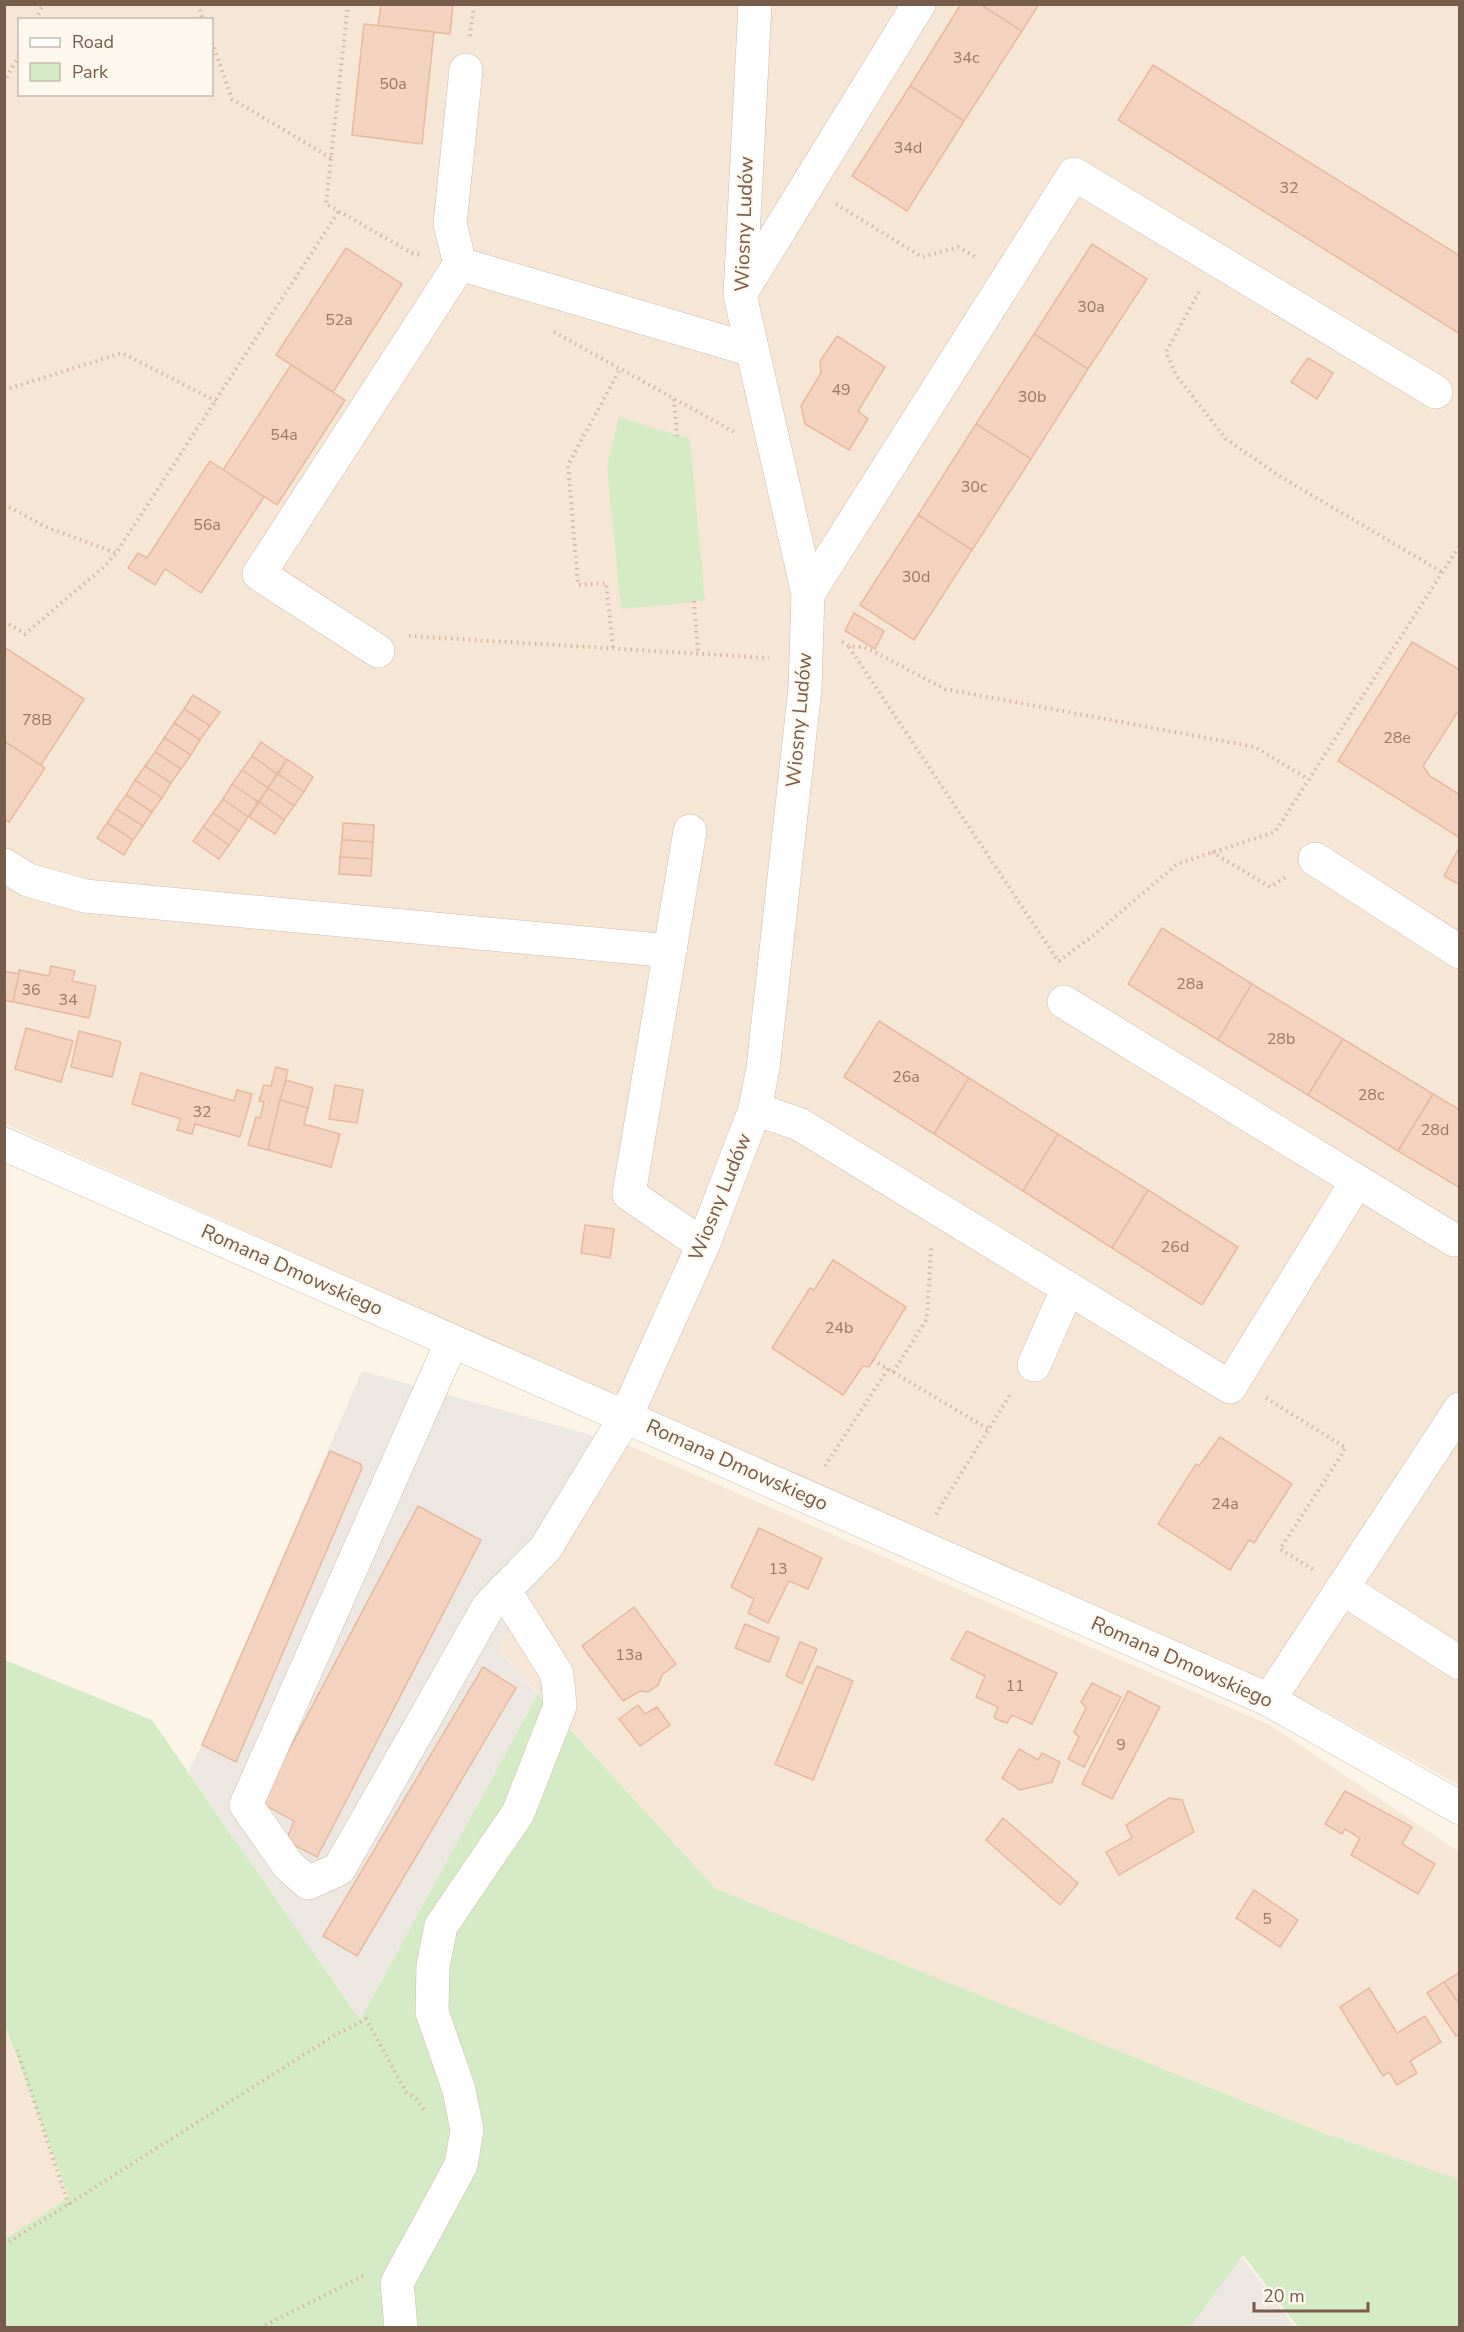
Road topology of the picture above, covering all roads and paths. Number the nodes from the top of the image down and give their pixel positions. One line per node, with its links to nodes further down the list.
1 (44, 4): 5 (path)
2 (348, 4): 10 (path)
3 (755, 4): 16 (street, Wiosny Ludów)
4 (919, 4): 11 (street)
5 (37, 18)
6 (213, 45): 10 (path)
7 (18, 56): 9 (path)
8 (466, 70): 14 (street)
9 (4, 83)
10 (331, 158): 12 (path)
11 (807, 186): 15 (path); 16 (street)
12 (339, 211): 14 (path); 23 (path)
13 (1217, 260): 15 (street); 21 (street); 29 (path)
14 (460, 264): 18 (street); 34 (street)
15 (1008, 278): 30 (street)
16 (740, 295): 18 (street, Wiosny Ludów)
17 (549, 330): 19 (path)
18 (752, 350): 25 (street, Wiosny Ludów)
19 (620, 369): 22 (path); 33 (path)
20 (4, 390): 23 (path)
21 (1436, 392)
22 (674, 399): 24 (path); 25 (path)
23 (216, 401): 28 (path)
24 (677, 436)
25 (775, 449): 30 (street, Wiosny Ludów)
26 (4, 504): 28 (path)
27 (1460, 545): 29 (path)
28 (116, 553): 32 (path)
29 (1442, 572): 37 (path)
30 (807, 594): 36 (street, Wiosny Ludów)
31 (694, 602): 35 (path)
32 (4, 621)
33 (613, 648): 34 (path); 35 (path)
34 (378, 651)
35 (698, 653): 36 (path)
36 (806, 660): 47 (street, Wiosny Ludów)
37 (1308, 779): 39 (path); 45 (path)
38 (690, 831): 43 (street)
39 (1212, 852): 42 (path); 45 (path)
40 (1315, 859): 44 (street)
41 (4, 866): 43 (street)
42 (1262, 883)
43 (670, 951): 52 (street)
44 (1460, 952)
45 (1059, 961): 46 (path)
46 (1064, 1002): 49 (street)
47 (755, 1109): 50 (street); 52 (street, Wiosny Ludów)
48 (4, 1144): 54 (street, Romana Dmowskiego)
49 (1358, 1181): 51 (street); 59 (street)
50 (945, 1213): 53 (street); 58 (path)
51 (1454, 1240)
52 (703, 1245): 61 (street, Wiosny Ludów)
53 (1068, 1288): 56 (street); 59 (street)
54 (452, 1341): 61 (street, Romana Dmowskiego); 66 (street, Wiosny Ludów)
55 (873, 1360): 57 (path)
56 (1034, 1365): 62 (path)
57 (888, 1369): 58 (path); 63 (path)
58 (893, 1372): 62 (path)
59 (1236, 1378): 65 (path)
60 (1460, 1409): 65 (street)
61 (626, 1416): 66 (street, Wiosny Ludów); 68 (street, Romana Dmowskiego)
62 (988, 1430): 64 (path)
63 (824, 1469)
64 (933, 1518)
65 (1342, 1588): 67 (street); 68 (street)
66 (504, 1590): 71 (street)
67 (1460, 1663)
68 (1269, 1700): 69 (street, Romana Dmowskiego)
69 (1460, 1808)
70 (17, 2050): 72 (path)
71 (464, 2145): 72 (path); 74 (street)
72 (69, 2206): 73 (path)
73 (4, 2245)
74 (407, 2265): 75 (path); 76 (street)
75 (261, 2328)
76 (401, 2328)

